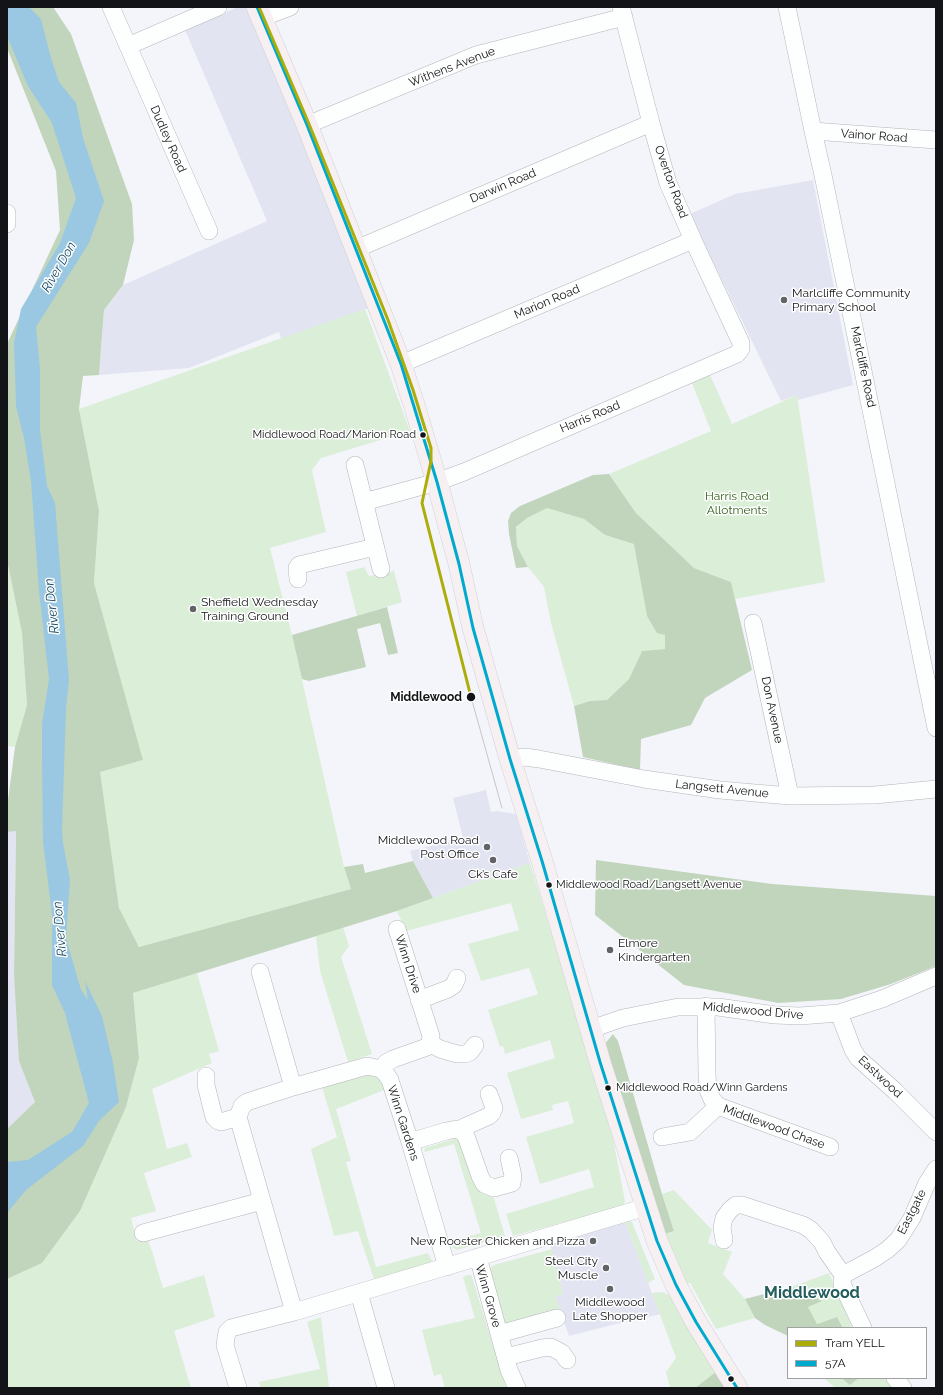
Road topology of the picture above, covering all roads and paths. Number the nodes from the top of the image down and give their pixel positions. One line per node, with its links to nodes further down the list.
1 (111, 7): 7 (street, Dudley Road)
2 (218, 7): 7 (street)
3 (290, 7): 6 (street)
4 (787, 7): 10 (street, Marlcliffe Road)
5 (623, 12): 8 (street, Overton Road); 9 (street, Withens Avenue)
6 (259, 13): 9 (main road)
7 (128, 46): 14 (street, Dudley Road)
8 (651, 123): 15 (street, Overton Road); 16 (street, Darwin Road)
9 (307, 125): 16 (main road)
10 (813, 131): 11 (street, Vainor Road); 26 (street, Marlcliffe Road)
11 (936, 140)
12 (7, 213): 13 (street)
13 (7, 224)
14 (209, 231)
15 (693, 240): 17 (street, Overton Road); 18 (street, Marion Road)
16 (356, 249): 18 (main road)
17 (741, 350): 20 (street, Harris Road)
18 (400, 364): 20 (main road)
19 (355, 465): 21 (street)
20 (437, 482): 21 (street, Harris Road); 27 (main road)
21 (364, 502): 22 (street)
22 (375, 546): 23 (street); 24 (street)
23 (380, 569)
24 (298, 579)
25 (753, 623): 29 (street, Don Avenue)
26 (936, 728)
27 (510, 759): 29 (street, Langsett Avenue); 37 (main road)
28 (936, 789): 29 (street, Langsett Avenue)
29 (790, 796)
30 (397, 929): 34 (street, Winn Drive)
31 (260, 972): 42 (street)
32 (936, 976): 36 (street, Middlewood Drive)
33 (457, 978): 34 (street, Winn Drive)
34 (420, 1000): 38 (street, Winn Drive)
35 (706, 1006): 36 (street, Middlewood Drive); 37 (street, Middlewood Drive); 44 (street, Middlewood Chase)
36 (839, 1013): 47 (street, Eastwood)
37 (591, 1029): 54 (main road)
38 (430, 1043): 39 (street); 40 (street)
39 (475, 1044)
40 (381, 1069): 42 (street); 49 (street, Winn Gardens)
41 (206, 1076): 45 (street)
42 (293, 1087): 45 (street)
43 (489, 1094): 46 (street)
44 (718, 1106): 48 (street, Middlewood Chase); 50 (street, Middlewood Chase)
45 (238, 1117): 53 (street)
46 (461, 1131): 49 (street); 51 (street)
47 (936, 1132)
48 (662, 1137)
49 (410, 1142): 58 (street, Winn Gardens)
50 (830, 1147)
51 (509, 1158)
52 (936, 1169): 59 (street, Eastgate)
53 (262, 1201): 55 (street); 61 (street)
54 (646, 1207): 57 (street); 71 (main road)
55 (143, 1233)
56 (724, 1240): 59 (street)
57 (478, 1257): 58 (street); 64 (street, Winn Grove)
58 (447, 1267): 60 (street)
59 (843, 1275): 63 (street)
60 (359, 1293): 61 (street); 69 (street)
61 (294, 1312): 68 (street)
62 (556, 1318): 64 (street, Winn Grove)
63 (863, 1327)
64 (499, 1334): 65 (street, Winn Grove)
65 (506, 1357): 66 (street); 70 (street, Winn Grove)
66 (567, 1360)
67 (896, 1379): 72 (street)
68 (238, 1388)
69 (386, 1388)
70 (517, 1388)
71 (737, 1388)
72 (903, 1388)

